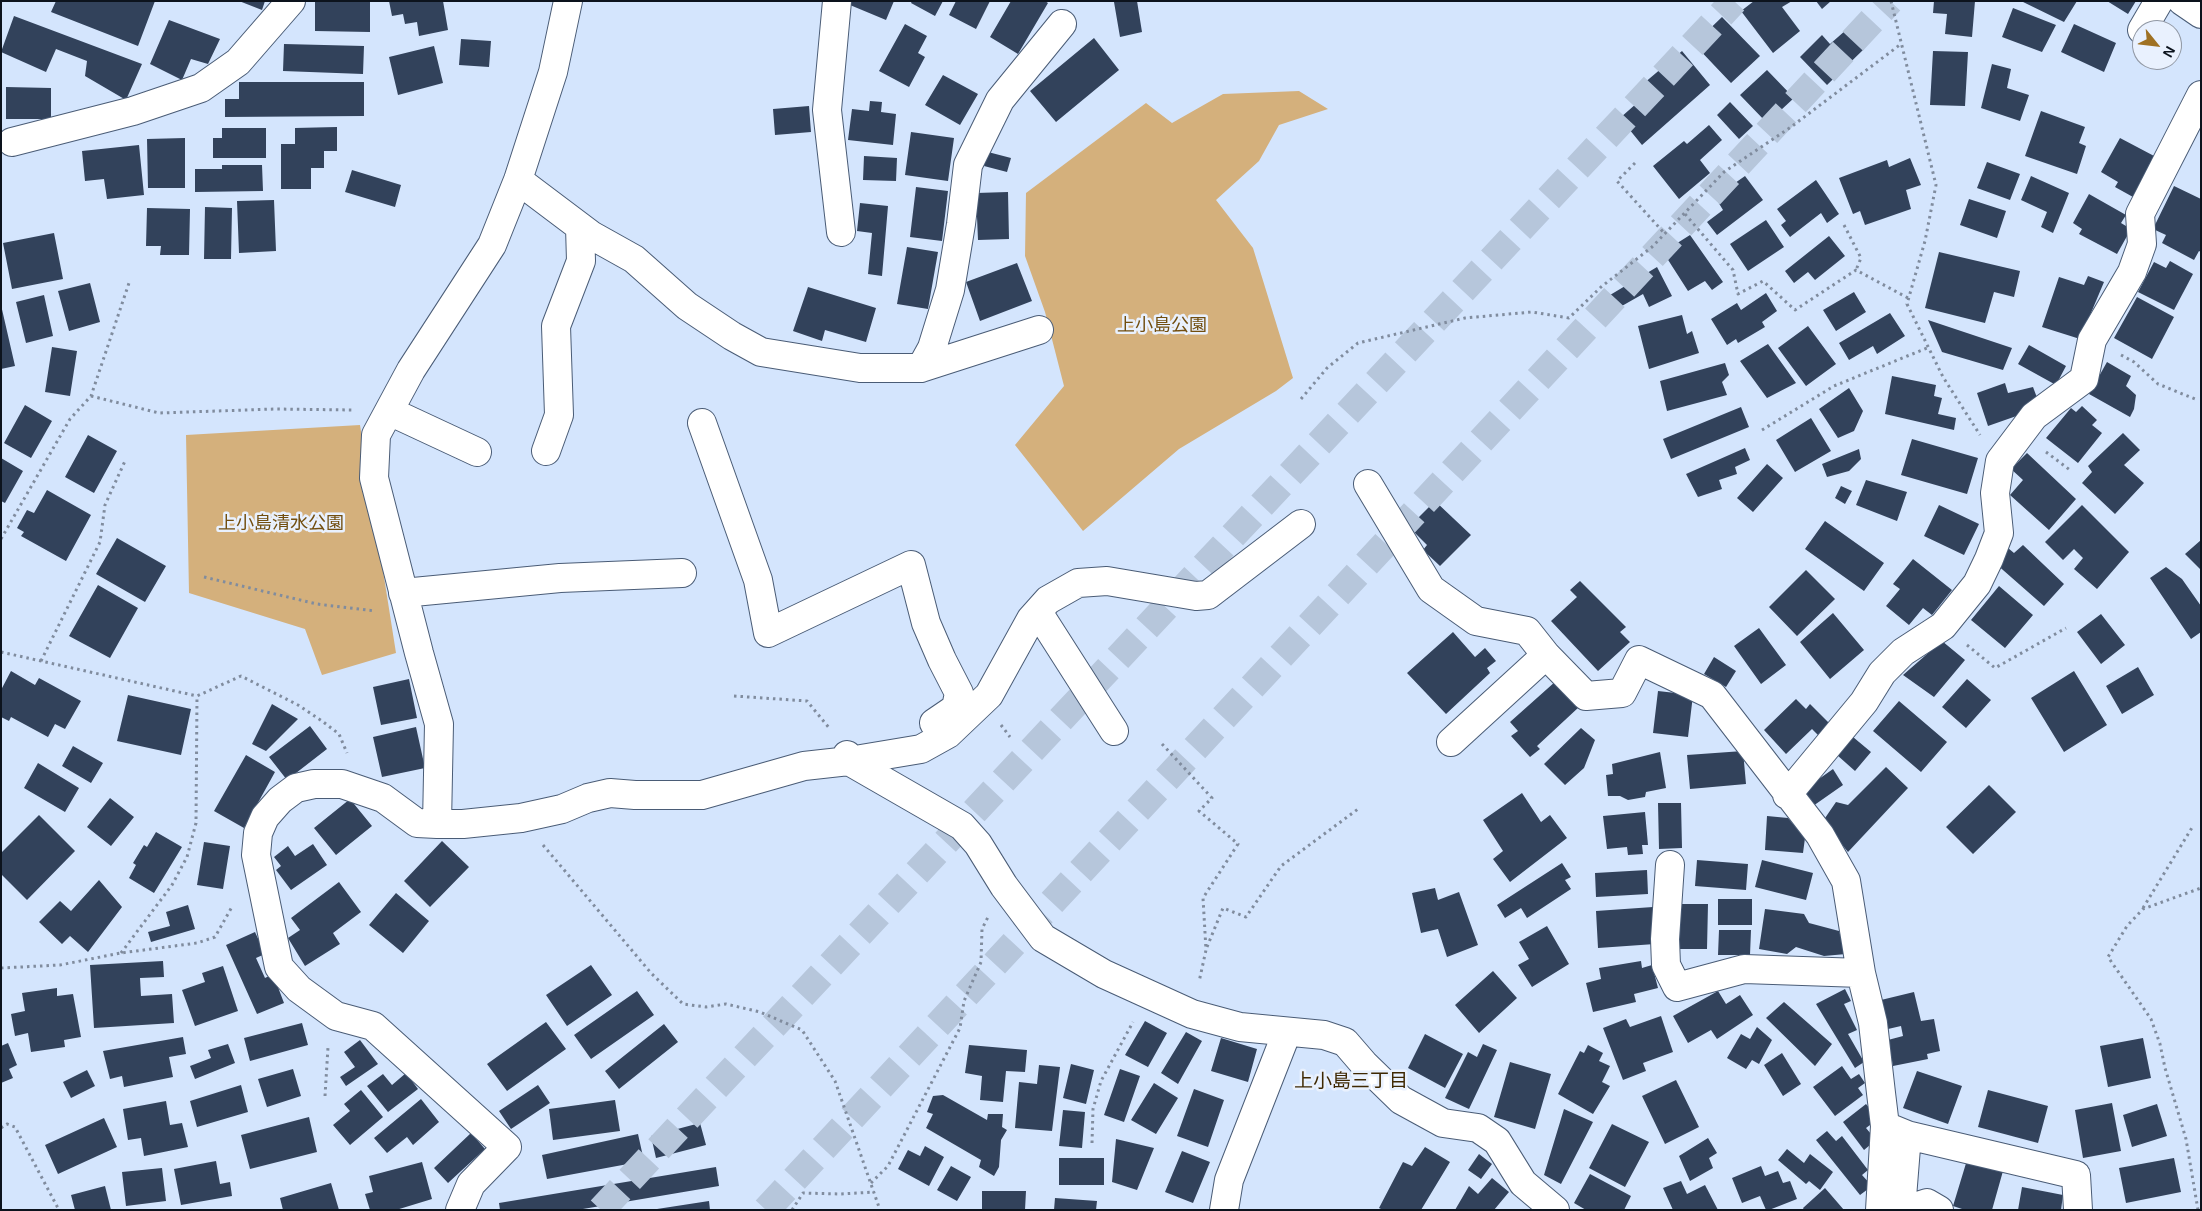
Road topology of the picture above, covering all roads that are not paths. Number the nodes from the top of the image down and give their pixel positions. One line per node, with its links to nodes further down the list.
1 (291, 1): 10 (street)
2 (568, 1): 11 (street)
3 (837, 1): 13 (street)
4 (2159, 1): 7 (street)
5 (2182, 1): 6 (street)
6 (2201, 14)
7 (2148, 20)
8 (1062, 24): 15 (street)
9 (2201, 95): 29 (street)
10 (12, 142)
11 (518, 180): 12 (street); 16 (street)
12 (580, 227): 15 (street); 18 (street)
13 (841, 232)
14 (1039, 330): 15 (street)
15 (921, 368)
16 (389, 411): 19 (street); 23 (street)
17 (702, 424): 28 (street)
18 (546, 451)
19 (477, 452)
20 (1368, 484): 25 (street)
21 (1301, 524): 24 (street)
22 (682, 572): 23 (street)
23 (405, 601): 30 (street)
24 (1038, 612): 26 (street); 28 (street)
25 (1546, 655): 27 (street); 29 (street)
26 (1114, 731)
27 (1451, 742)
28 (847, 754): 30 (street); 33 (street)
29 (1787, 795): 32 (street)
30 (437, 824): 35 (street)
31 (1670, 864): 32 (street)
32 (1861, 973): 34 (street)
33 (1287, 1032): 36 (street); 37 (street)
34 (1896, 1131): 38 (street); 39 (street); 42 (street)
35 (460, 1210)
36 (1224, 1210)
37 (1555, 1210)
38 (1880, 1210)
39 (1900, 1210)
40 (1905, 1210): 41 (street)
41 (1939, 1210)
42 (2078, 1210)

